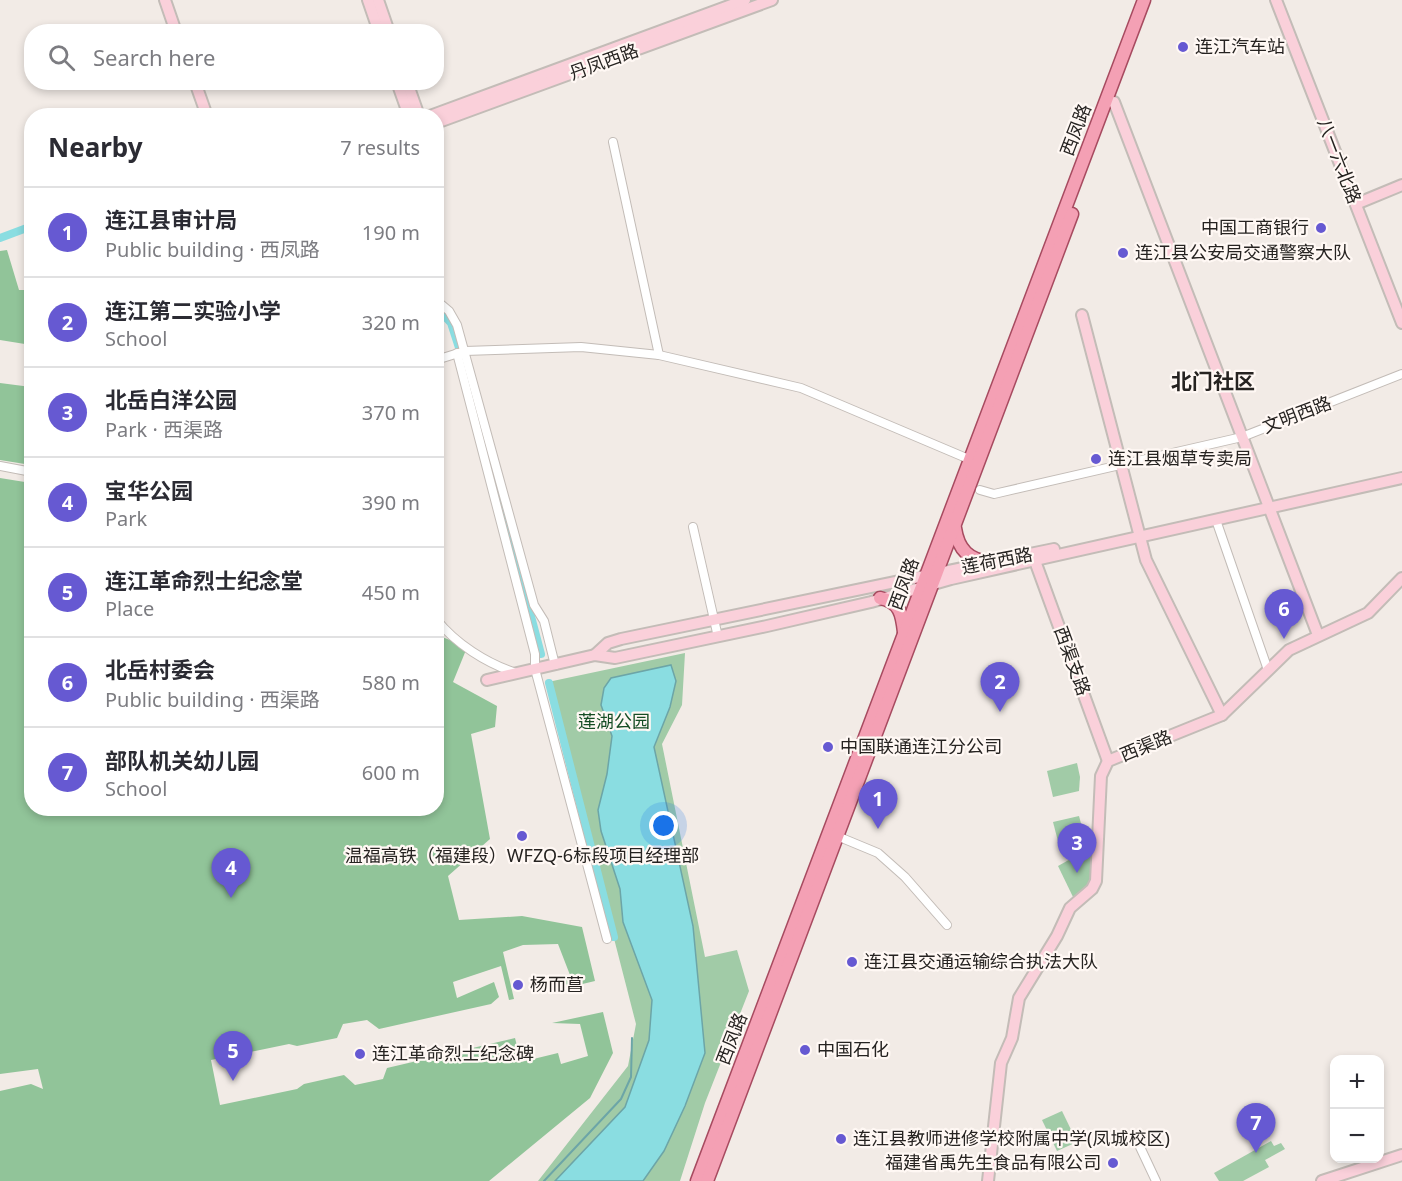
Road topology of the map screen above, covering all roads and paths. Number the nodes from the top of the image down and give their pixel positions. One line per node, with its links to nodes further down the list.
1 (165, 0): 9 (main road)
2 (368, 0): 10 (main road)
3 (378, 0): 11 (main road)
4 (745, 0): 19 (main road, 丹凤西路)
5 (772, 0): 20 (main road, 丹凤西路)
6 (1144, 0): 32 (main road, 西凤路)
7 (1153, 0): 15 (main road, 西凤路)
8 (1276, 0): 23 (main road, 八一六北路)
9 (173, 24)
10 (376, 24)
11 (386, 24)
12 (198, 90): 16 (main road)
13 (400, 90): 17 (main road)
14 (410, 90): 18 (main road)
15 (1114, 102): 31 (main road); 42 (main road, 西凤路)
16 (204, 108)
17 (406, 108)
18 (416, 108)
19 (444, 111)
20 (444, 120)
21 (613, 142): 28 (street)
22 (1402, 185): 23 (main road)
23 (1356, 204): 26 (main road, 八一六北路)
24 (444, 308): 27 (street)
25 (1082, 315): 33 (main road)
26 (1402, 323)
27 (461, 352): 28 (street); 29 (street); 56 (street); 57 (street)
28 (659, 355): 32 (street)
29 (444, 357)
30 (1402, 374): 31 (street, 文明西路)
31 (1242, 437): 33 (street, 文明西路); 39 (main road)
32 (971, 460): 47 (main road, 西凤路)
33 (1121, 464): 38 (street, 文明西路); 43 (main road)
34 (0, 466): 35 (street)
35 (24, 470)
36 (1402, 470): 39 (main road, 莲荷西路)
37 (1402, 478): 39 (main road, 莲荷西路)
38 (980, 490)
39 (1268, 505): 40 (main road, 莲荷西路); 43 (main road, 莲荷西路); 53 (main road)
40 (1216, 520): 43 (main road, 莲荷西路); 58 (street)
41 (693, 527): 50 (street)
42 (955, 527): 45 (main road); 47 (main road, 西凤路)
43 (1140, 535): 44 (main road, 莲荷西路); 45 (main road, 莲荷西路); 61 (main road)
44 (1035, 561): 47 (main road, 莲荷西路); 62 (main road, 西渠支路)
45 (991, 562): 47 (main road, 莲荷西路)
46 (1402, 578): 53 (main road, 西渠路)
47 (930, 580): 48 (main road, 莲荷西路); 49 (main road, 莲荷西路); 52 (main road, 西凤路); 63 (main road, 西凤路)
48 (877, 585): 49 (main road); 50 (main road, 莲荷西路)
49 (880, 598): 52 (main road); 54 (main road, 莲荷西路)
50 (714, 620): 54 (street); 55 (main road, 莲荷西路)
51 (444, 629): 59 (street)
52 (905, 633): 68 (main road, 西凤路)
53 (1318, 635): 58 (main road, 西渠路)
54 (718, 637): 55 (main road, 莲荷西路)
55 (595, 655): 56 (main road, 莲荷西路)
56 (555, 665): 57 (main road, 莲荷西路)
57 (535, 669): 59 (main road, 莲荷西路); 65 (street)
58 (1268, 670): 61 (main road, 西渠路)
59 (518, 673): 60 (main road, 莲荷西路)
60 (487, 680)
61 (1222, 715): 62 (main road, 西渠路)
62 (1108, 761): 70 (main road, 西渠路)
63 (837, 836): 64 (street); 69 (main road, 西凤路)
64 (947, 925)
65 (607, 939)
66 (1140, 1147): 71 (street)
67 (1402, 1155): 72 (main road)
68 (697, 1181)
69 (707, 1181)
70 (988, 1181)
71 (1155, 1181)
72 (1322, 1181)

